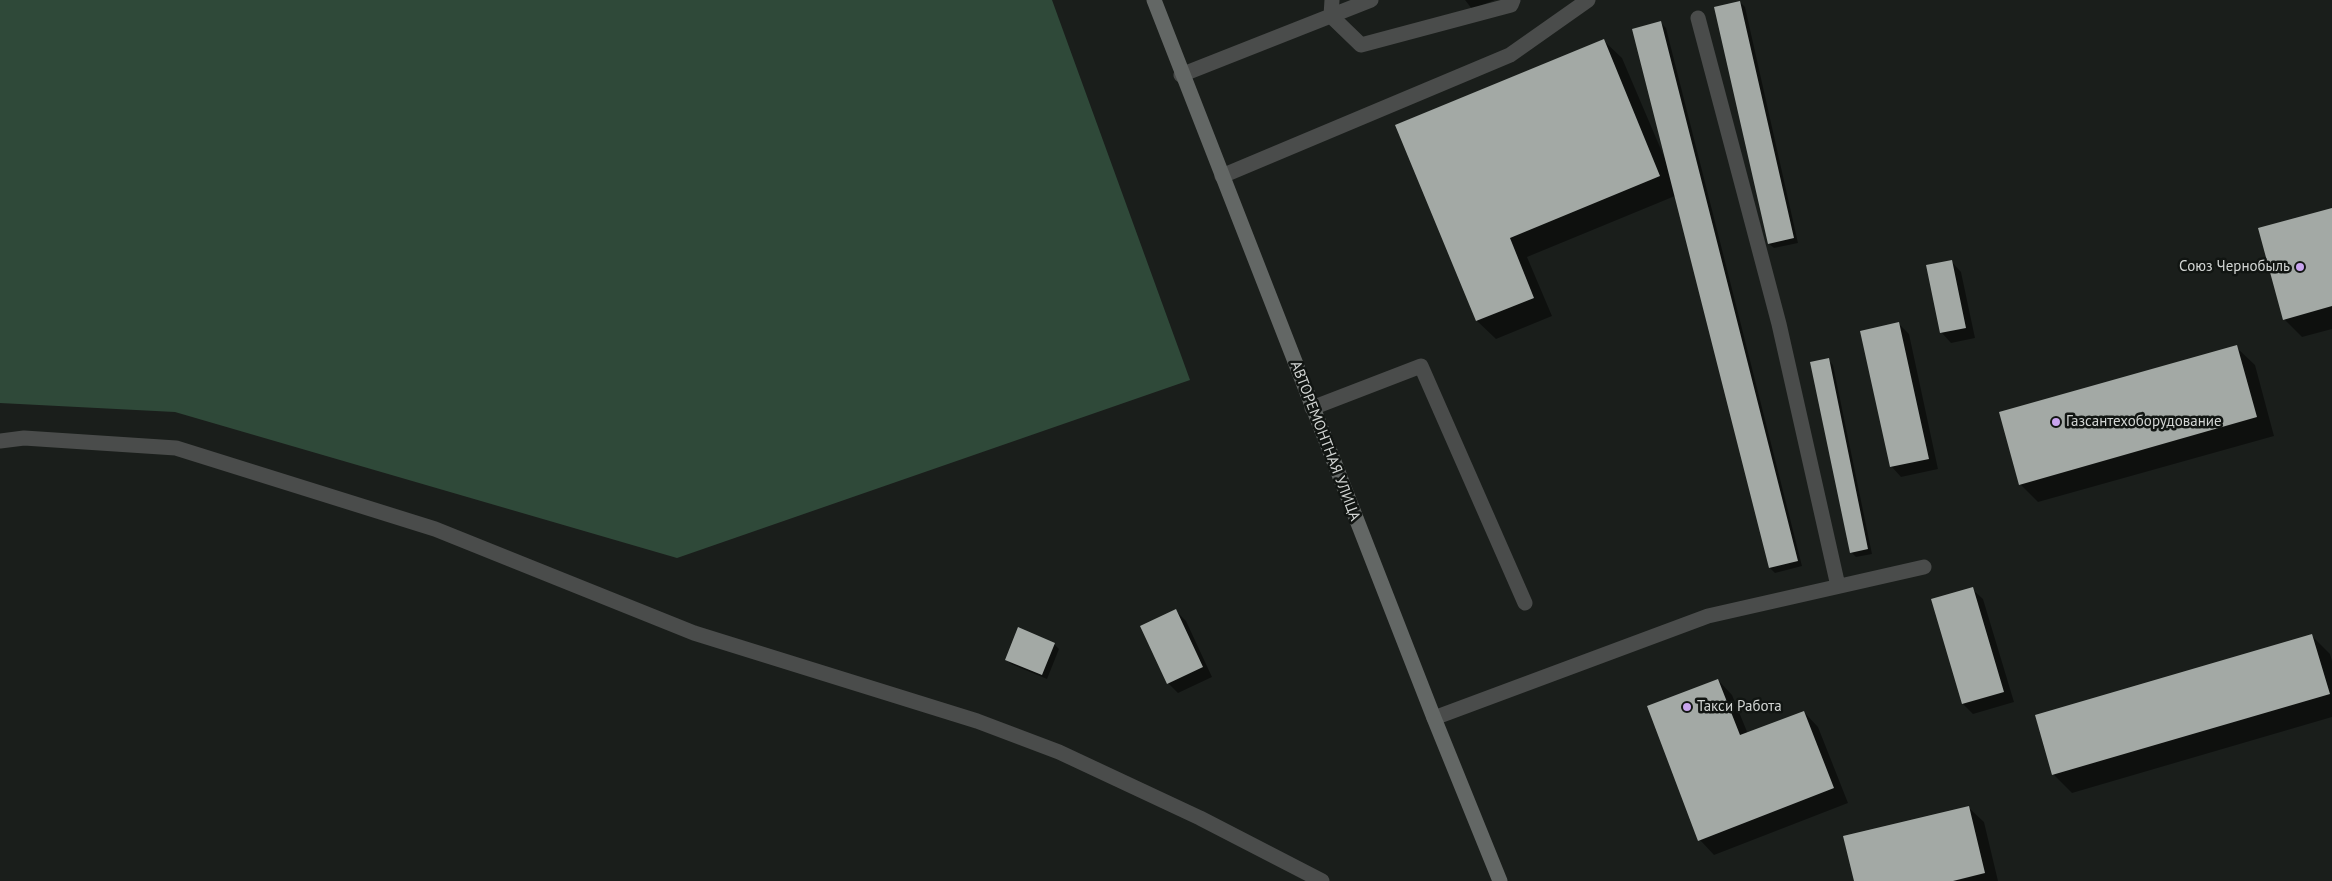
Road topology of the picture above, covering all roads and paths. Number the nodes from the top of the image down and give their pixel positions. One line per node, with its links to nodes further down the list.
1 (1154, 0): 8 (main road, АВТОРЕМОНТНАЯ УЛИЦА)
2 (1332, 0): 6 (lane)
3 (1371, 0): 6 (lane)
4 (1513, 0): 6 (lane)
5 (1588, 0): 9 (lane)
6 (1331, 16): 8 (lane)
7 (1698, 18): 13 (lane)
8 (1182, 75): 9 (main road, АВТОРЕМОНТНАЯ УЛИЦА)
9 (1222, 176): 10 (main road, АВТОРЕМОНТНАЯ УЛИЦА)
10 (1312, 408): 14 (lane); 15 (main road, АВТОРЕМОНТНАЯ УЛИЦА)
11 (0, 441): 16 (lane)
12 (1924, 567): 13 (lane)
13 (1838, 586): 15 (lane)
14 (1525, 603)
15 (1434, 718): 17 (main road, АВТОРЕМОНТНАЯ УЛИЦА)
16 (1322, 881)
17 (1500, 881)

